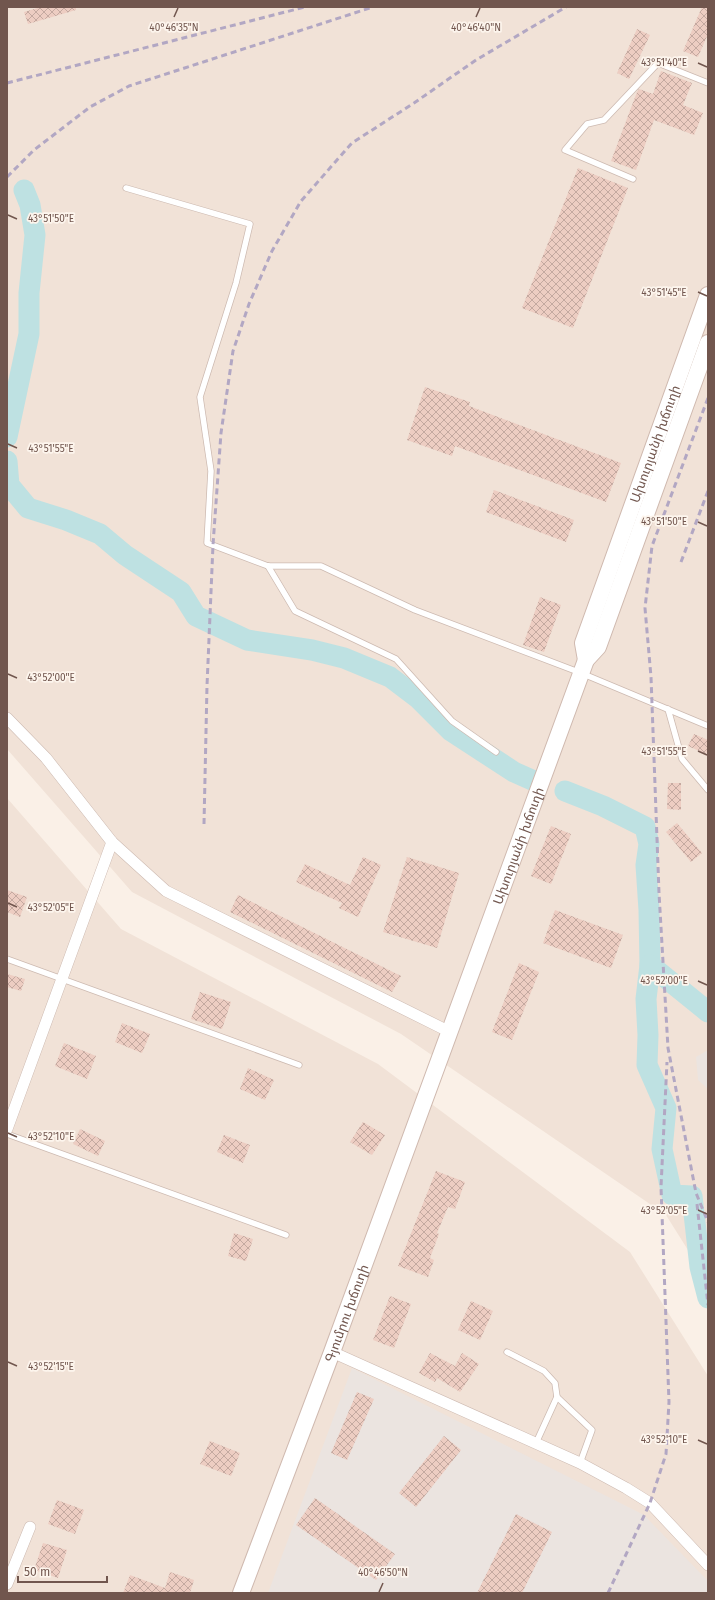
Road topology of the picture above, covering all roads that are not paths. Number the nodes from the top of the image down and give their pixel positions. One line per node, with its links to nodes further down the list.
1 (708, 83): 2 (lane)
2 (634, 179)
3 (126, 188): 6 (lane)
4 (708, 295): 7 (main road, Ախուրյանի խճուղի)
5 (708, 343): 7 (main road, Ախուրյանի խճուղի)
6 (268, 566): 7 (lane); 11 (lane)
7 (584, 666): 8 (lane); 16 (main road, Ախուրյանի խճուղի)
8 (668, 709): 10 (lane); 12 (lane)
9 (7, 718): 13 (street)
10 (708, 726)
11 (496, 752)
12 (708, 790)
13 (112, 842): 15 (street); 16 (street)
14 (7, 959): 15 (lane)
15 (62, 979): 17 (lane); 18 (street)
16 (450, 1032): 21 (main road, Գյումրու խճուղի)
17 (299, 1065)
18 (7, 1129)
19 (7, 1134): 20 (lane)
20 (286, 1235)
21 (332, 1352): 24 (street); 29 (main road, Գյումրու խճուղի)
22 (507, 1352): 23 (lane)
23 (557, 1397): 24 (lane); 25 (lane)
24 (536, 1443): 25 (street)
25 (580, 1463): 27 (street)
26 (30, 1527): 28 (street)
27 (708, 1565)
28 (7, 1584)
29 (241, 1593)

